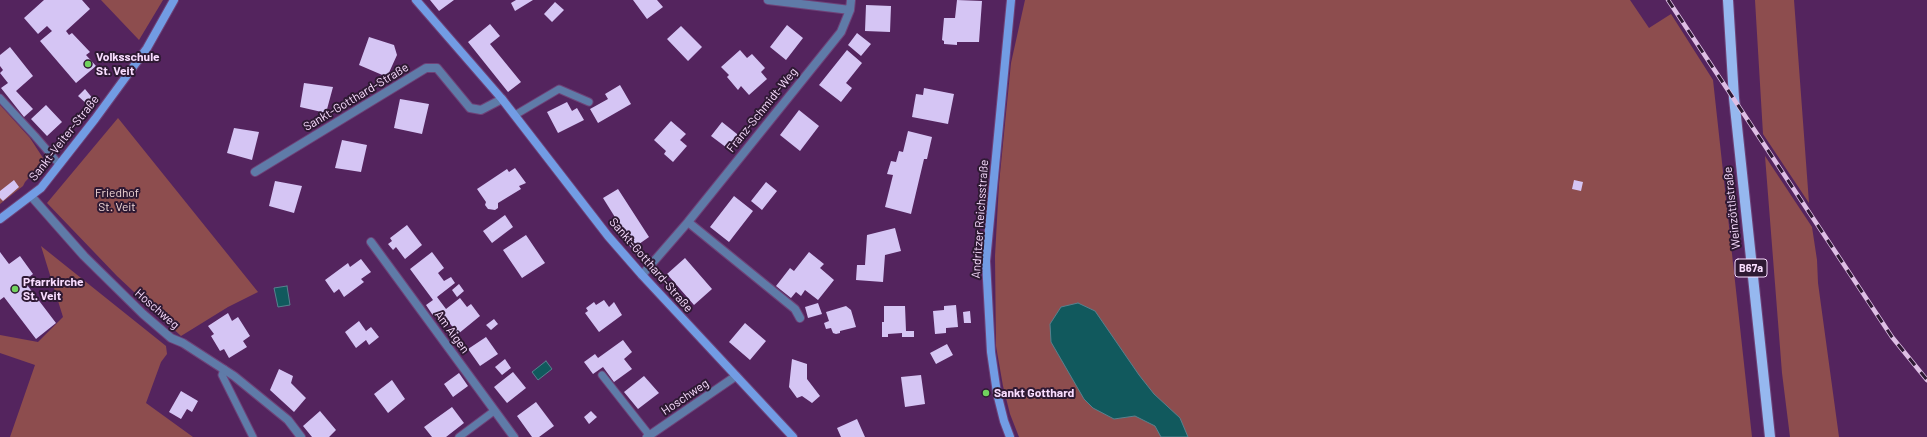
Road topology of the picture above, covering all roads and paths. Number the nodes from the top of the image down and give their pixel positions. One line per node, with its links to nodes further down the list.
1 (174, 0): 12 (street, Sankt-Veiter-Straße)
2 (416, 0): 9 (street, Sankt-Gotthard-Straße)
3 (768, 0): 7 (street)
4 (851, 0): 7 (street, Franz-Schmidt-Weg)
5 (1011, 0): 30 (street, Andritzer Reichsstraße)
6 (1728, 0): 31 (main road, Weinzöttlstraße / B67a)
7 (850, 10): 16 (street, Franz-Schmidt-Weg)
8 (0, 98): 12 (lane)
9 (502, 100): 11 (street, Sankt-Gotthard-Straße); 13 (street, Sankt-Gotthard-Straße)
10 (589, 102): 11 (lane)
11 (515, 115): 18 (street, Sankt-Gotthard-Straße)
12 (59, 164): 14 (street, Sankt-Veiter-Straße)
13 (255, 172)
14 (31, 196): 15 (street, Sankt-Veiter-Straße); 20 (street, Hoschweg)
15 (0, 219)
16 (688, 222): 18 (street, Franz-Schmidt-Weg); 19 (street)
17 (371, 242): 23 (street, Am Aigen)
18 (642, 275): 22 (street, Sankt-Gotthard-Straße)
19 (800, 318)
20 (224, 369): 25 (lane); 26 (street, Hoschweg)
21 (602, 375): 24 (lane)
22 (736, 376): 24 (street, Hoschweg); 29 (street, Sankt-Gotthard-Straße)
23 (494, 411): 27 (lane); 28 (street, Am Aigen)
24 (648, 436)
25 (253, 437)
26 (301, 437)
27 (459, 437)
28 (514, 437)
29 (793, 437)
30 (1010, 437)
31 (1770, 437)

